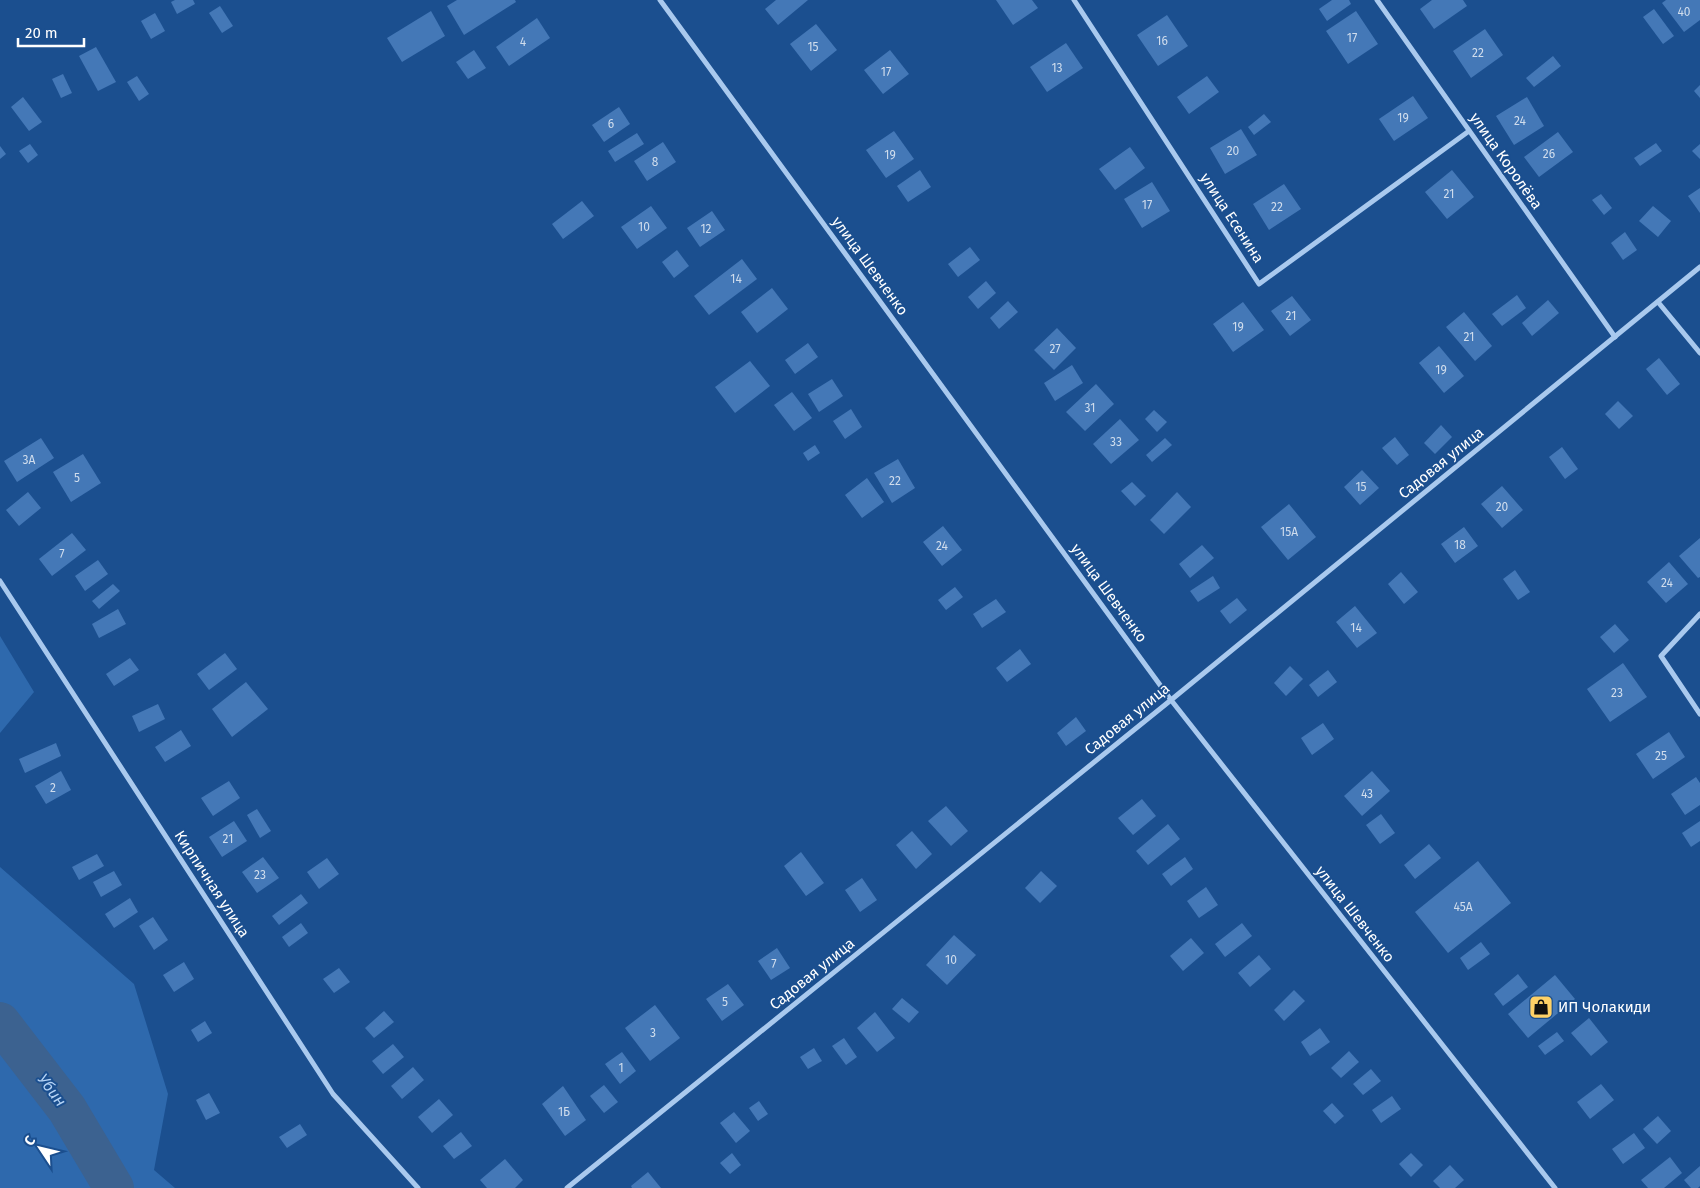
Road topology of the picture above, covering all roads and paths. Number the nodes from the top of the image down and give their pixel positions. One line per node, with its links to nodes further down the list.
1 (660, 0): 11 (street, улица Шевченко)
2 (1074, 0): 4 (street, улица Есенина)
3 (1376, 0): 4 (street, улица Королёва)
4 (1469, 131): 7 (street, улица Королёва)
5 (1700, 267): 6 (street, Садовая улица)
6 (1658, 302): 7 (street, Садовая улица); 8 (street)
7 (1616, 337): 11 (street, Садовая улица)
8 (1700, 353)
9 (0, 581): 13 (street, Кирпичная улица)
10 (1700, 614): 12 (street)
11 (1171, 700): 14 (street, Садовая улица); 15 (street, улица Шевченко)
12 (1700, 714)
13 (418, 1188)
14 (567, 1188)
15 (1554, 1188)

